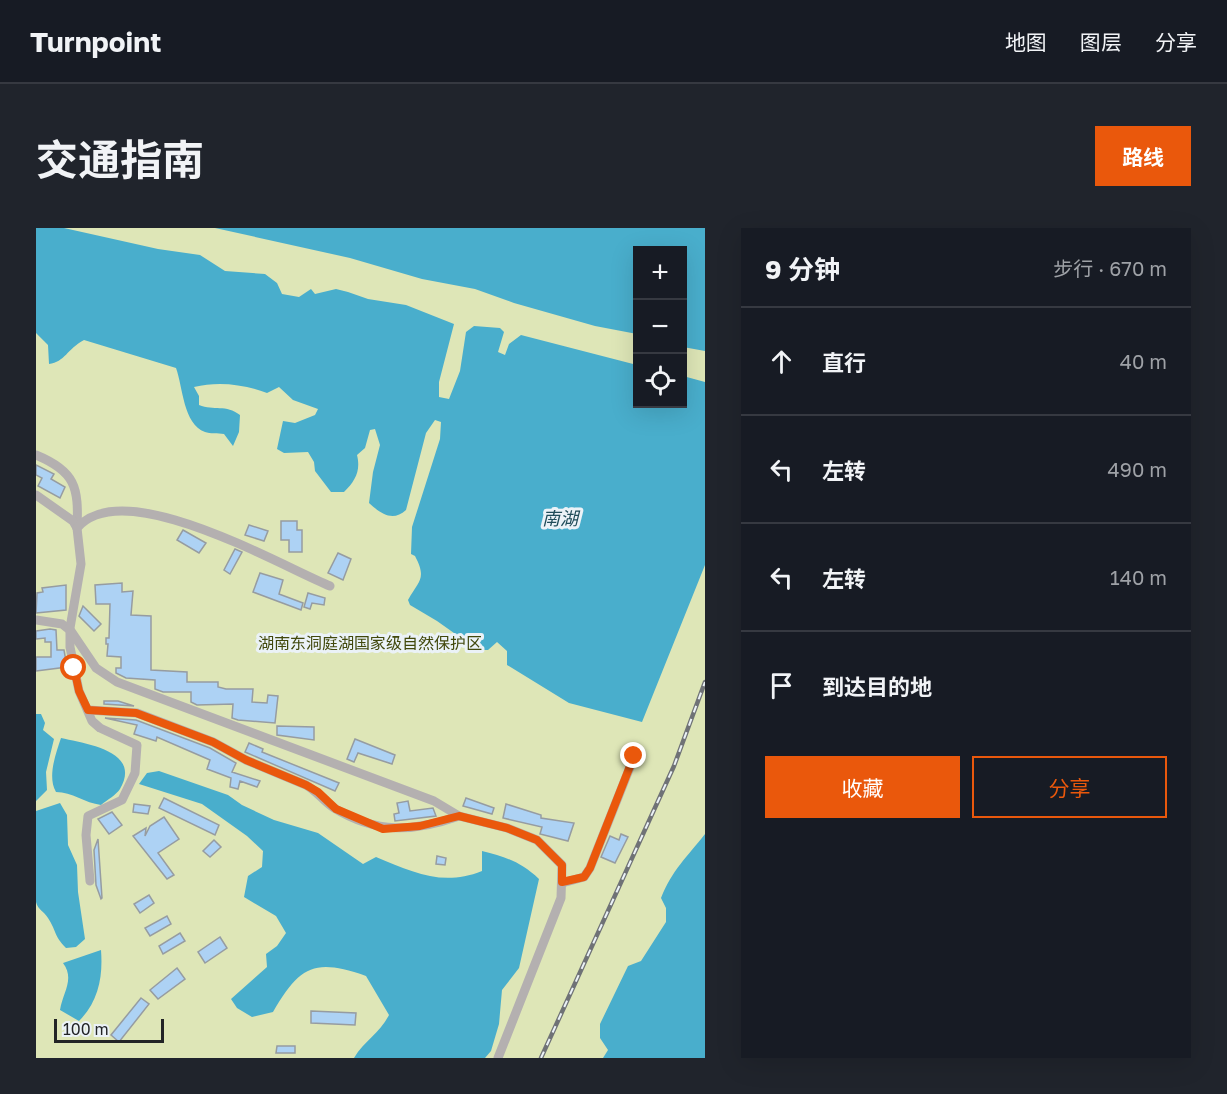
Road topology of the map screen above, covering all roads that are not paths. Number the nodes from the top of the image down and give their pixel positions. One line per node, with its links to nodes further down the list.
1 (36, 455): 3 (street)
2 (36, 495): 3 (street)
3 (77, 528): 4 (street); 6 (street)
4 (330, 586)
5 (36, 620): 6 (street)
6 (70, 631): 7 (street); 9 (street)
7 (88, 710): 9 (street); 10 (street)
8 (634, 756): 11 (street)
9 (459, 816): 11 (street)
10 (90, 881)
11 (562, 882): 12 (street)
12 (498, 1058)

